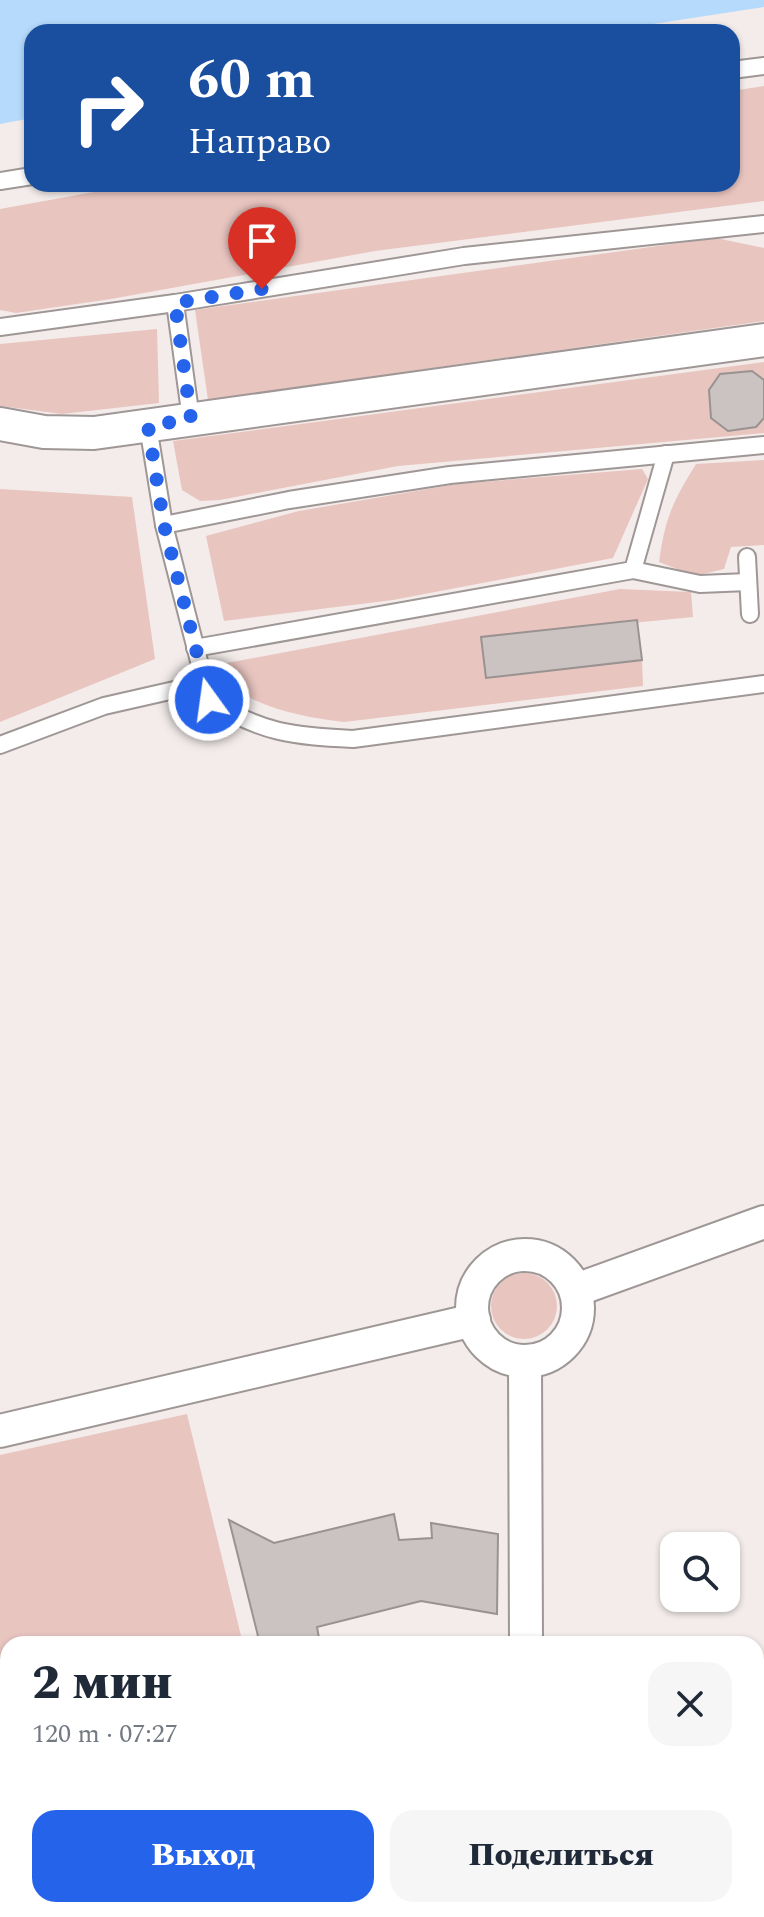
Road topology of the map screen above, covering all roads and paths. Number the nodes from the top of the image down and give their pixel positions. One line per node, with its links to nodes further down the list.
1 (764, 66): 2 (lane)
2 (740, 69)
3 (24, 177): 4 (lane)
4 (0, 181)
5 (764, 224): 6 (lane)
6 (175, 303): 7 (lane); 9 (lane)
7 (0, 327)
8 (764, 340): 9 (street)
9 (191, 419): 11 (street)
10 (0, 424): 11 (street)
11 (148, 426): 14 (lane)
12 (764, 445): 13 (lane)
13 (666, 454): 14 (lane); 16 (lane)
14 (164, 525): 19 (lane)
15 (747, 557): 17 (lane)
16 (633, 570): 17 (lane); 19 (lane)
17 (748, 582): 18 (lane)
18 (750, 614)
19 (195, 648): 20 (lane)
20 (205, 683): 21 (lane); 22 (lane)
21 (764, 684)
22 (0, 745)
23 (764, 1222): 24 (street)
24 (576, 1290): 25 (street); 26 (street)
25 (474, 1320): 26 (street); 27 (street)
26 (525, 1361): 28 (street)
27 (0, 1431)
28 (526, 1636)

